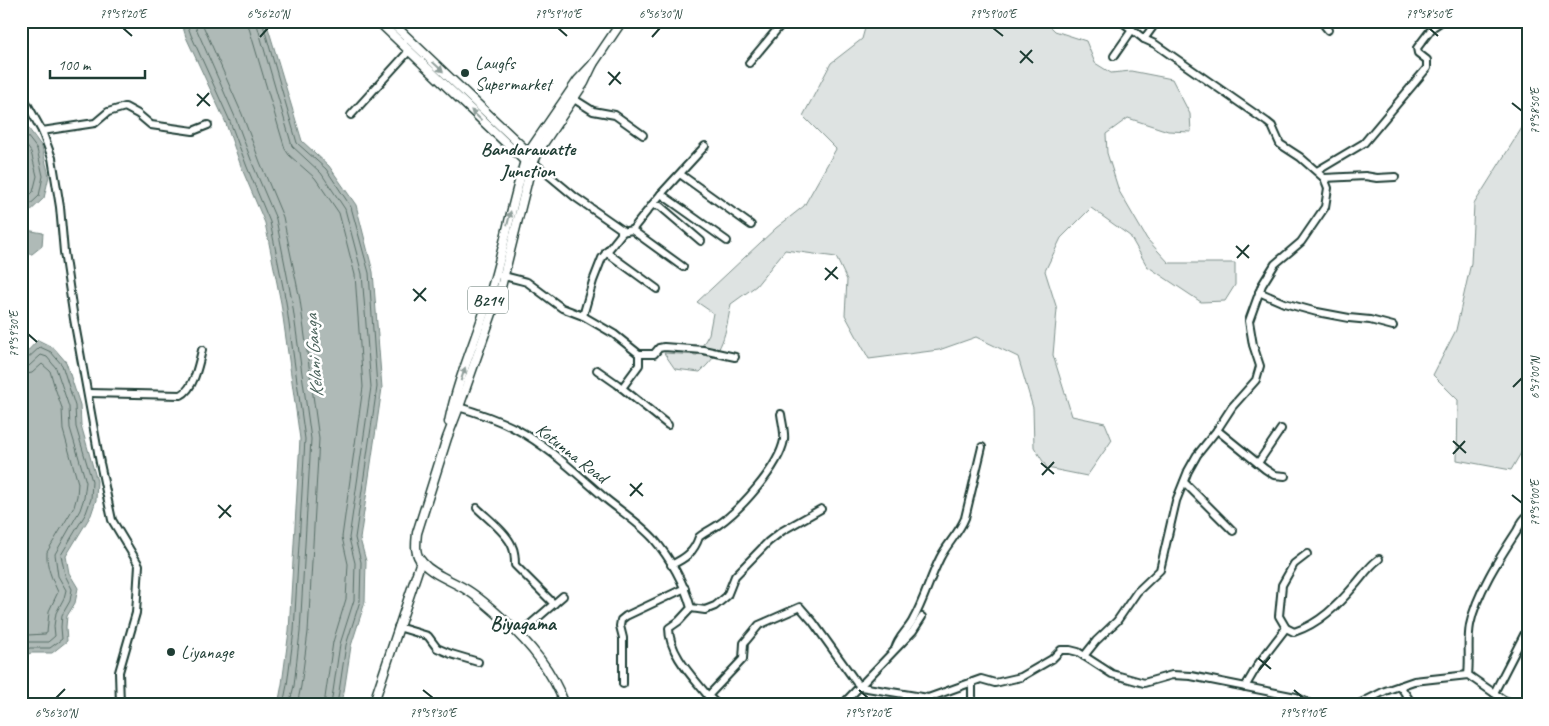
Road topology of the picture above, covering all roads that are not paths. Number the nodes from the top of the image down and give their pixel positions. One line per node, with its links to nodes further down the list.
1 (378, 21): 12 (main road)
2 (390, 21): 12 (main road)
3 (622, 21): 15 (main road, B214)
4 (784, 21): 14 (street)
5 (1121, 21): 9 (street)
6 (1157, 21): 11 (street)
7 (1321, 21): 10 (street)
8 (1442, 21): 25 (street)
9 (1132, 30): 11 (street); 13 (street)
10 (1328, 30)
11 (1144, 39): 25 (street)
12 (412, 48): 18 (street); 23 (main road)
13 (1114, 56)
14 (749, 63)
15 (593, 64): 17 (main road, B214); 23 (main road, B214)
16 (21, 93): 20 (street)
17 (574, 99): 21 (street); 24 (main road, B214)
18 (351, 115)
19 (208, 124): 20 (street)
20 (42, 131): 48 (street)
21 (643, 135)
22 (706, 146): 26 (street)
23 (526, 157): 24 (main road); 38 (main road, B214, one-way to 23)
24 (533, 162): 33 (street); 38 (main road, B214)
25 (1317, 171): 28 (street)
26 (680, 174): 29 (street); 31 (street)
27 (1395, 177): 28 (street)
28 (1324, 178): 40 (street)
29 (661, 194): 30 (street); 35 (street)
30 (652, 205): 32 (street); 34 (street)
31 (751, 225)
32 (632, 230): 33 (street); 37 (street)
33 (621, 232): 36 (street)
34 (701, 241)
35 (726, 241)
36 (606, 252): 39 (street); 41 (street)
37 (683, 267)
38 (500, 275): 41 (street); 49 (main road, B214)
39 (657, 289)
40 (1259, 292): 42 (street); 53 (street)
41 (583, 316): 44 (street)
42 (1393, 326)
43 (202, 350): 48 (street)
44 (639, 354): 45 (street); 47 (street)
45 (734, 356)
46 (597, 370): 47 (street)
47 (622, 388): 51 (street)
48 (88, 393): 86 (street)
49 (456, 406): 64 (main road, B214); 65 (street, Kotunna Road)
50 (781, 414): 65 (street)
51 (668, 425)
52 (1281, 429): 55 (street)
53 (1217, 430): 55 (street); 57 (street)
54 (982, 448): 75 (street)
55 (1258, 463): 56 (street)
56 (1285, 476)
57 (1184, 482): 61 (street); 76 (street)
58 (477, 508): 68 (street)
59 (821, 509): 69 (street)
60 (1528, 515): 78 (street)
61 (1233, 531)
62 (1307, 554): 73 (street)
63 (1379, 559): 73 (street)
64 (421, 561): 71 (main road); 74 (main road)
65 (671, 565): 66 (street, Kotunna Road)
66 (685, 588): 69 (street, Kotunna Road); 80 (street)
67 (563, 596): 68 (street)
68 (554, 604): 74 (street)
69 (691, 608): 85 (street)
70 (922, 617): 75 (street)
71 (398, 627): 77 (street); 87 (main road)
72 (1528, 627): 84 (street)
73 (1286, 628): 83 (street)
74 (519, 634): 88 (main road)
75 (895, 649): 82 (street)
76 (1084, 656): 79 (street); 83 (street)
77 (478, 662)
78 (1468, 675): 81 (street); 84 (street)
79 (972, 682): 82 (street); 91 (street)
80 (623, 684)
81 (1400, 686): 93 (street); 94 (street)
82 (861, 687): 85 (street); 90 (street)
83 (1245, 687): 92 (street)
84 (1494, 693): 95 (street)
85 (708, 696): 89 (street)
86 (120, 705)
87 (373, 705)
88 (565, 705)
89 (718, 705)
90 (842, 705)
91 (972, 705)
92 (1312, 705)
93 (1358, 705)
94 (1413, 705)
95 (1518, 705)

